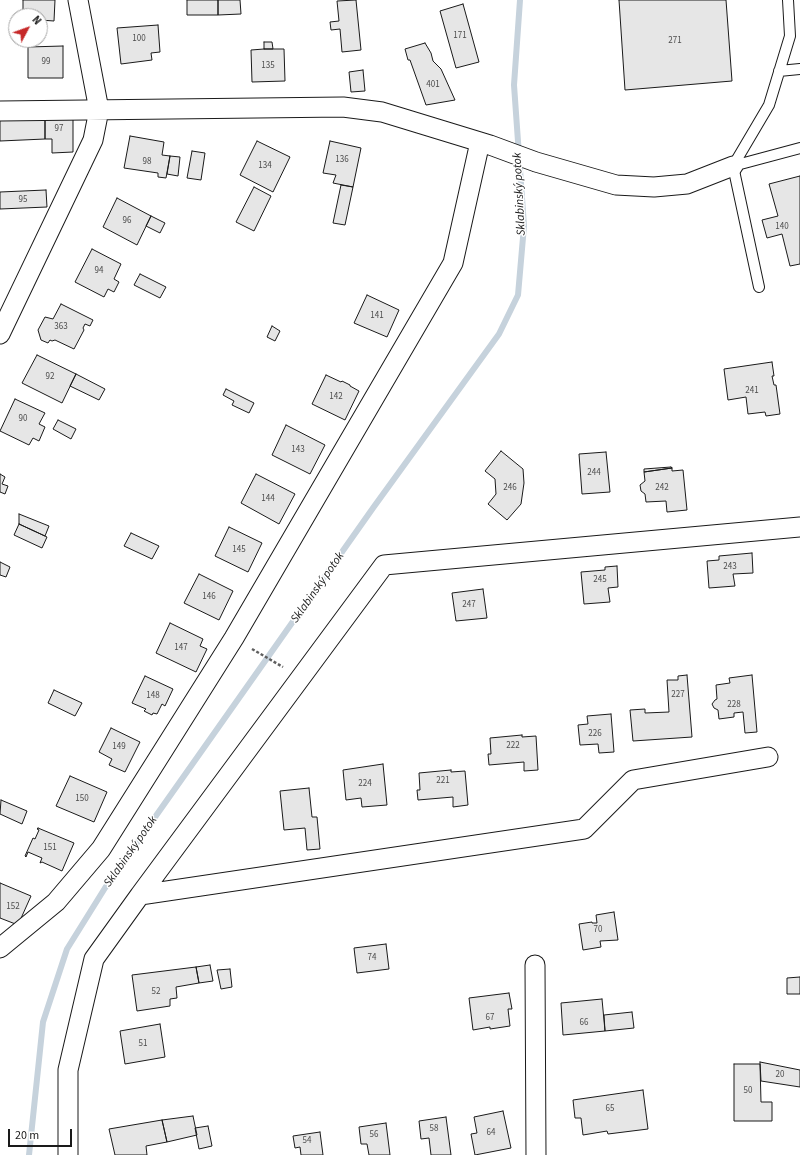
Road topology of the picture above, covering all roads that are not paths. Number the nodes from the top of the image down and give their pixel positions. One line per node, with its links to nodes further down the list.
1 (78, 0): 5 (street)
2 (788, 0): 4 (lane)
3 (800, 69): 4 (lane)
4 (779, 71): 9 (lane)
5 (99, 110): 6 (street); 7 (street); 11 (street)
6 (0, 111)
7 (485, 144): 9 (street); 15 (street)
8 (800, 148): 9 (lane)
9 (733, 166): 10 (lane)
10 (759, 287)
11 (0, 334)
12 (800, 526): 14 (street)
13 (768, 758): 14 (street)
14 (140, 895): 17 (street)
15 (0, 948)
16 (535, 965): 18 (street)
17 (68, 1155)
18 (536, 1155)

